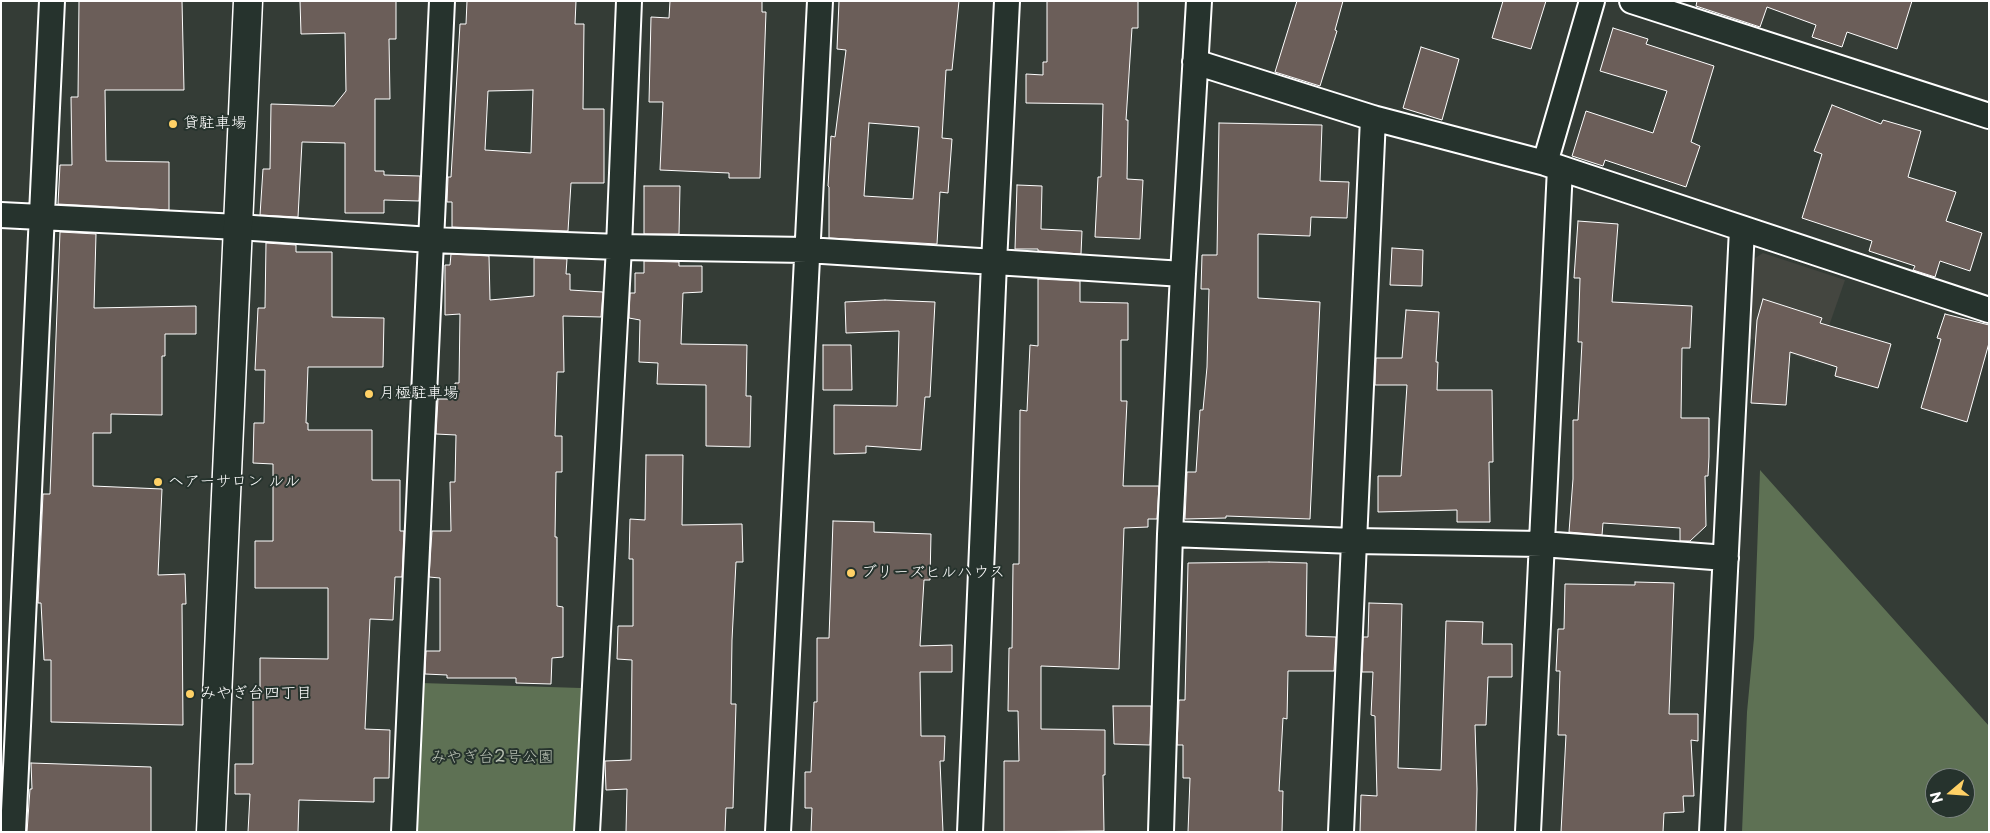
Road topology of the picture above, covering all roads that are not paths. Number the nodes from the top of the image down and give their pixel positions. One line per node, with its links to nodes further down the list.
1 (52, 1): 15 (street)
2 (248, 1): 16 (street)
3 (442, 1): 18 (street)
4 (629, 1): 19 (street)
5 (820, 1): 20 (street)
6 (1007, 1): 21 (street)
7 (1199, 1): 10 (street)
8 (1592, 1): 13 (street)
9 (1632, 1): 11 (street)
10 (1195, 62): 12 (street); 22 (street)
11 (1989, 116)
12 (1373, 118): 13 (street); 25 (street)
13 (1552, 166): 17 (street); 26 (street)
14 (1, 216): 15 (street)
15 (42, 217): 16 (street); 28 (street)
16 (238, 227): 18 (street); 29 (street)
17 (1742, 229): 23 (street); 27 (street)
18 (431, 240): 19 (street); 30 (street)
19 (619, 247): 20 (street); 31 (street)
20 (807, 250): 21 (street); 32 (street)
21 (994, 263): 22 (street); 33 (street)
22 (1182, 274): 24 (street)
23 (1989, 310)
24 (1170, 534): 25 (street); 34 (street)
25 (1354, 541): 26 (street); 35 (street)
26 (1542, 544): 27 (street); 36 (street)
27 (1726, 558): 37 (street)
28 (13, 832)
29 (211, 832)
30 (404, 832)
31 (587, 832)
32 (778, 832)
33 (970, 832)
34 (1161, 832)
35 (1342, 832)
36 (1528, 832)
37 (1712, 832)

